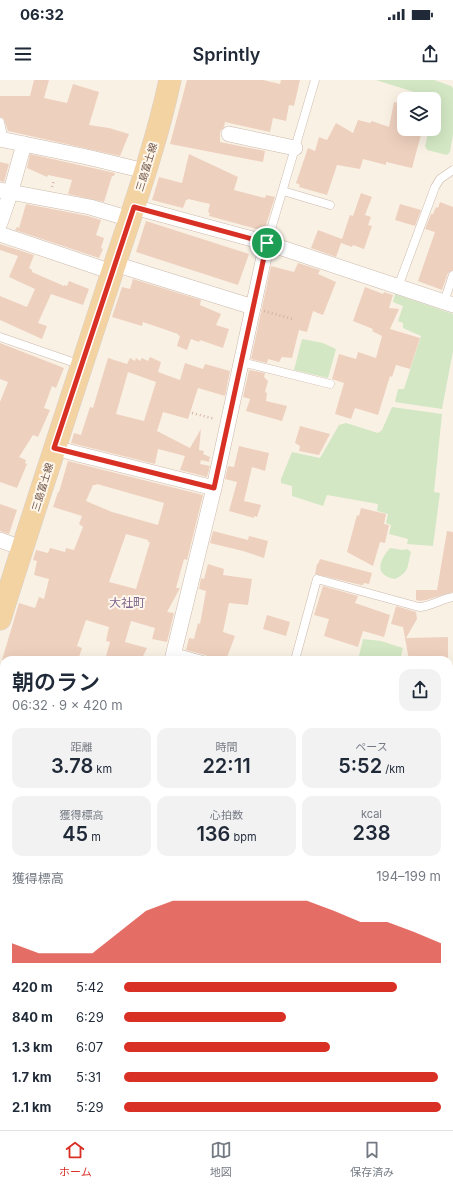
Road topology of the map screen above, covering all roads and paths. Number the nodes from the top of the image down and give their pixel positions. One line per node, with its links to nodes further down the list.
1 (170, 80): 9 (main road, 三島富士線)
2 (315, 80): 7 (lane)
3 (0, 122): 5 (lane)
4 (229, 134): 7 (street)
5 (2, 140): 6 (street)
6 (24, 144): 9 (street); 10 (street)
7 (296, 148): 11 (lane)
8 (453, 170): 19 (lane)
9 (145, 171): 13 (main road, 三島富士線)
10 (6, 190): 13 (street); 14 (street)
11 (283, 191): 12 (lane); 16 (lane)
12 (330, 204)
13 (132, 213): 16 (street); 17 (main road, 三島富士線)
14 (0, 222)
15 (0, 234): 17 (street)
16 (267, 243): 19 (street); 21 (street)
17 (113, 268): 21 (street); 25 (main road, 三島富士線)
18 (453, 275): 20 (lane)
19 (398, 287): 20 (street)
20 (449, 303)
21 (252, 307): 22 (path); 24 (street)
22 (292, 319)
23 (0, 337): 25 (lane)
24 (241, 362): 26 (lane); 28 (street)
25 (82, 365): 29 (main road, 三島富士線)
26 (330, 384)
27 (192, 413): 28 (path)
28 (228, 422): 30 (street)
29 (54, 448): 30 (street); 32 (main road, 三島富士線)
30 (214, 488): 35 (street)
31 (0, 540): 32 (street)
32 (22, 548): 34 (main road, 三島富士線)
33 (453, 597): 36 (lane)
34 (0, 619)
35 (173, 656)
36 (296, 656)

